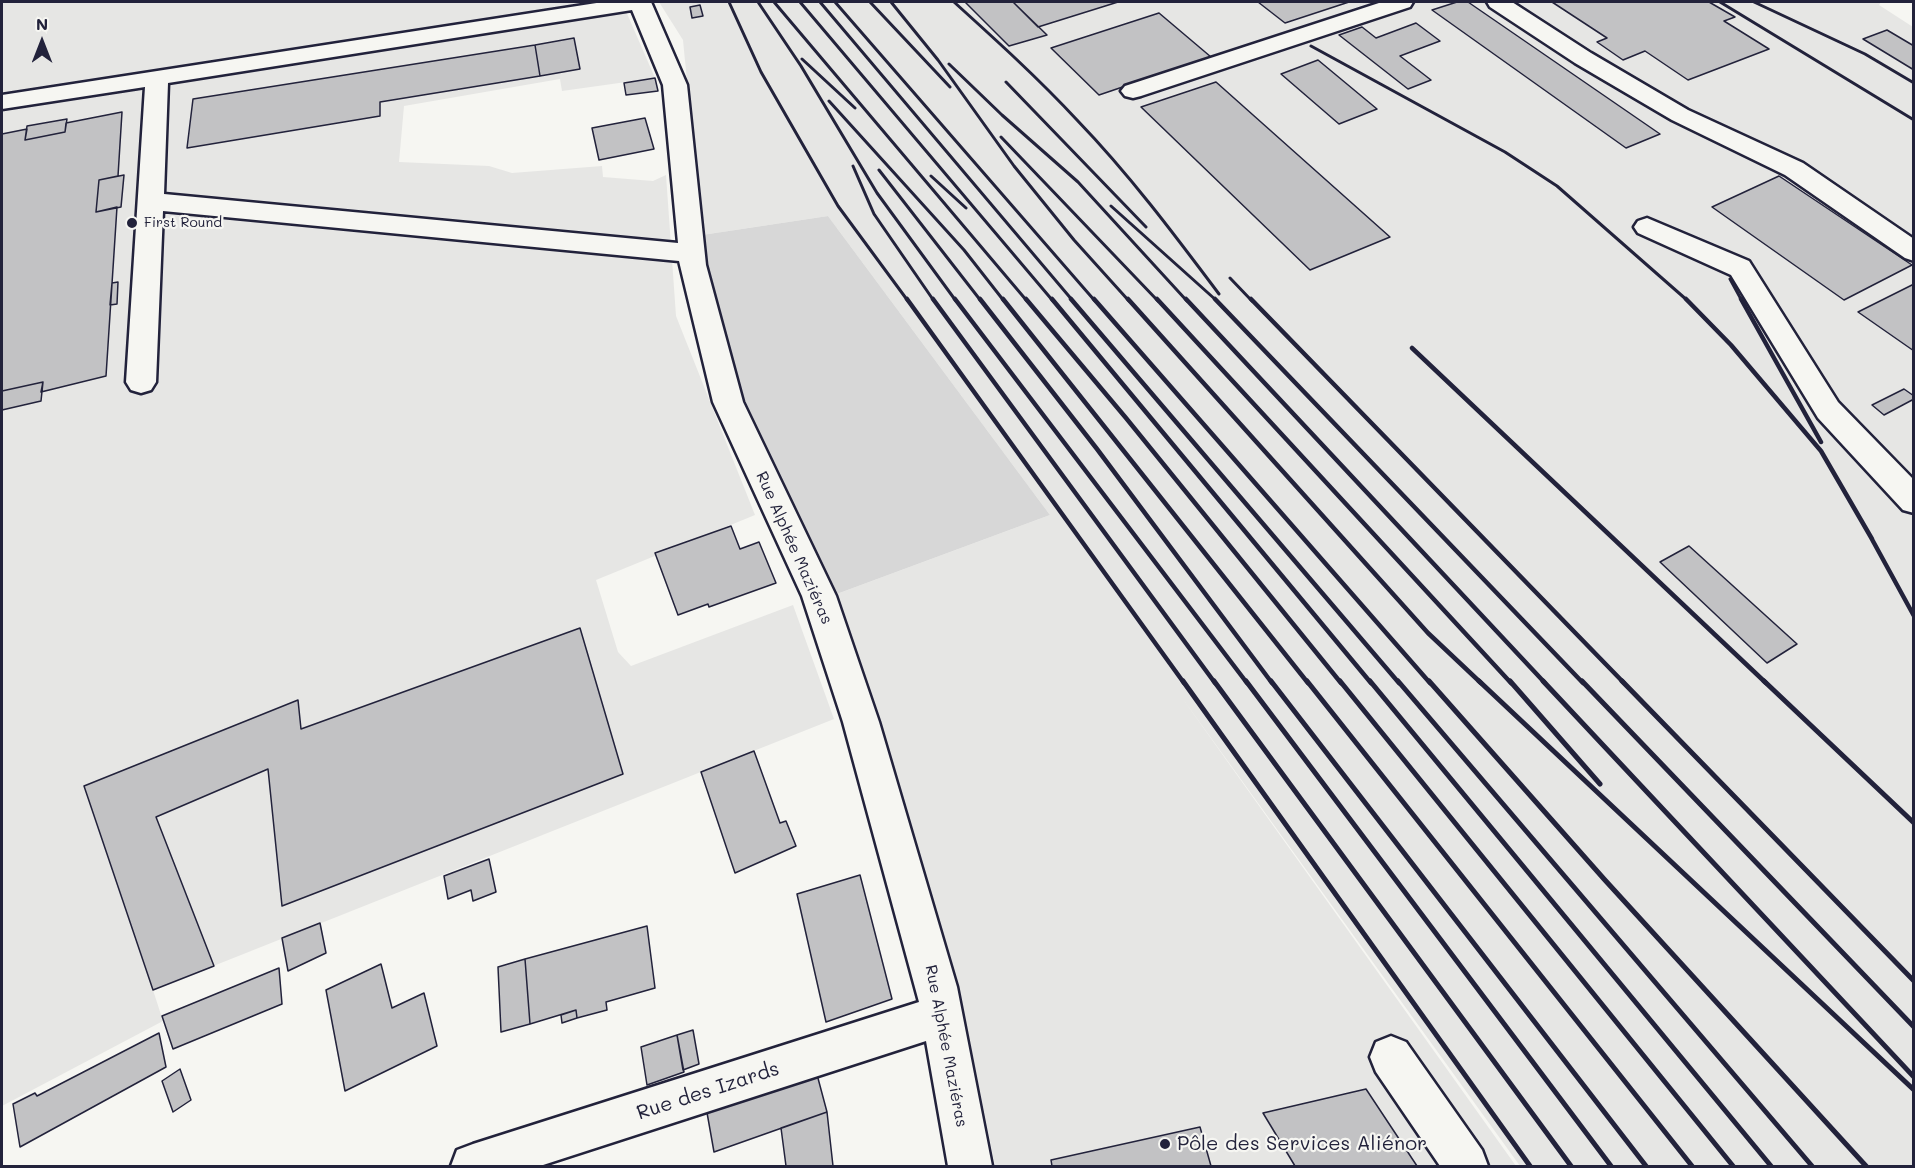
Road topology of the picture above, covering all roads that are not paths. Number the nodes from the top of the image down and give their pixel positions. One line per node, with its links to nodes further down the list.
1 (640, 2): 4 (street); 10 (street, Rue Alphée Maziéras)
2 (1402, 2): 5 (street)
3 (1498, 2): 9 (street)
4 (157, 78): 6 (street); 7 (street)
5 (1133, 91)
6 (2, 102)
7 (151, 201): 10 (street); 11 (street)
8 (1647, 227): 12 (street)
9 (1914, 252)
10 (692, 253): 13 (street, Rue Alphée Maziéras)
11 (141, 382)
12 (1914, 501)
13 (942, 1015): 15 (street, Rue des Izards); 16 (street, Rue Alphée Maziéras)
14 (1391, 1057): 17 (street)
15 (473, 1167)
16 (970, 1167)
17 (1466, 1167)

